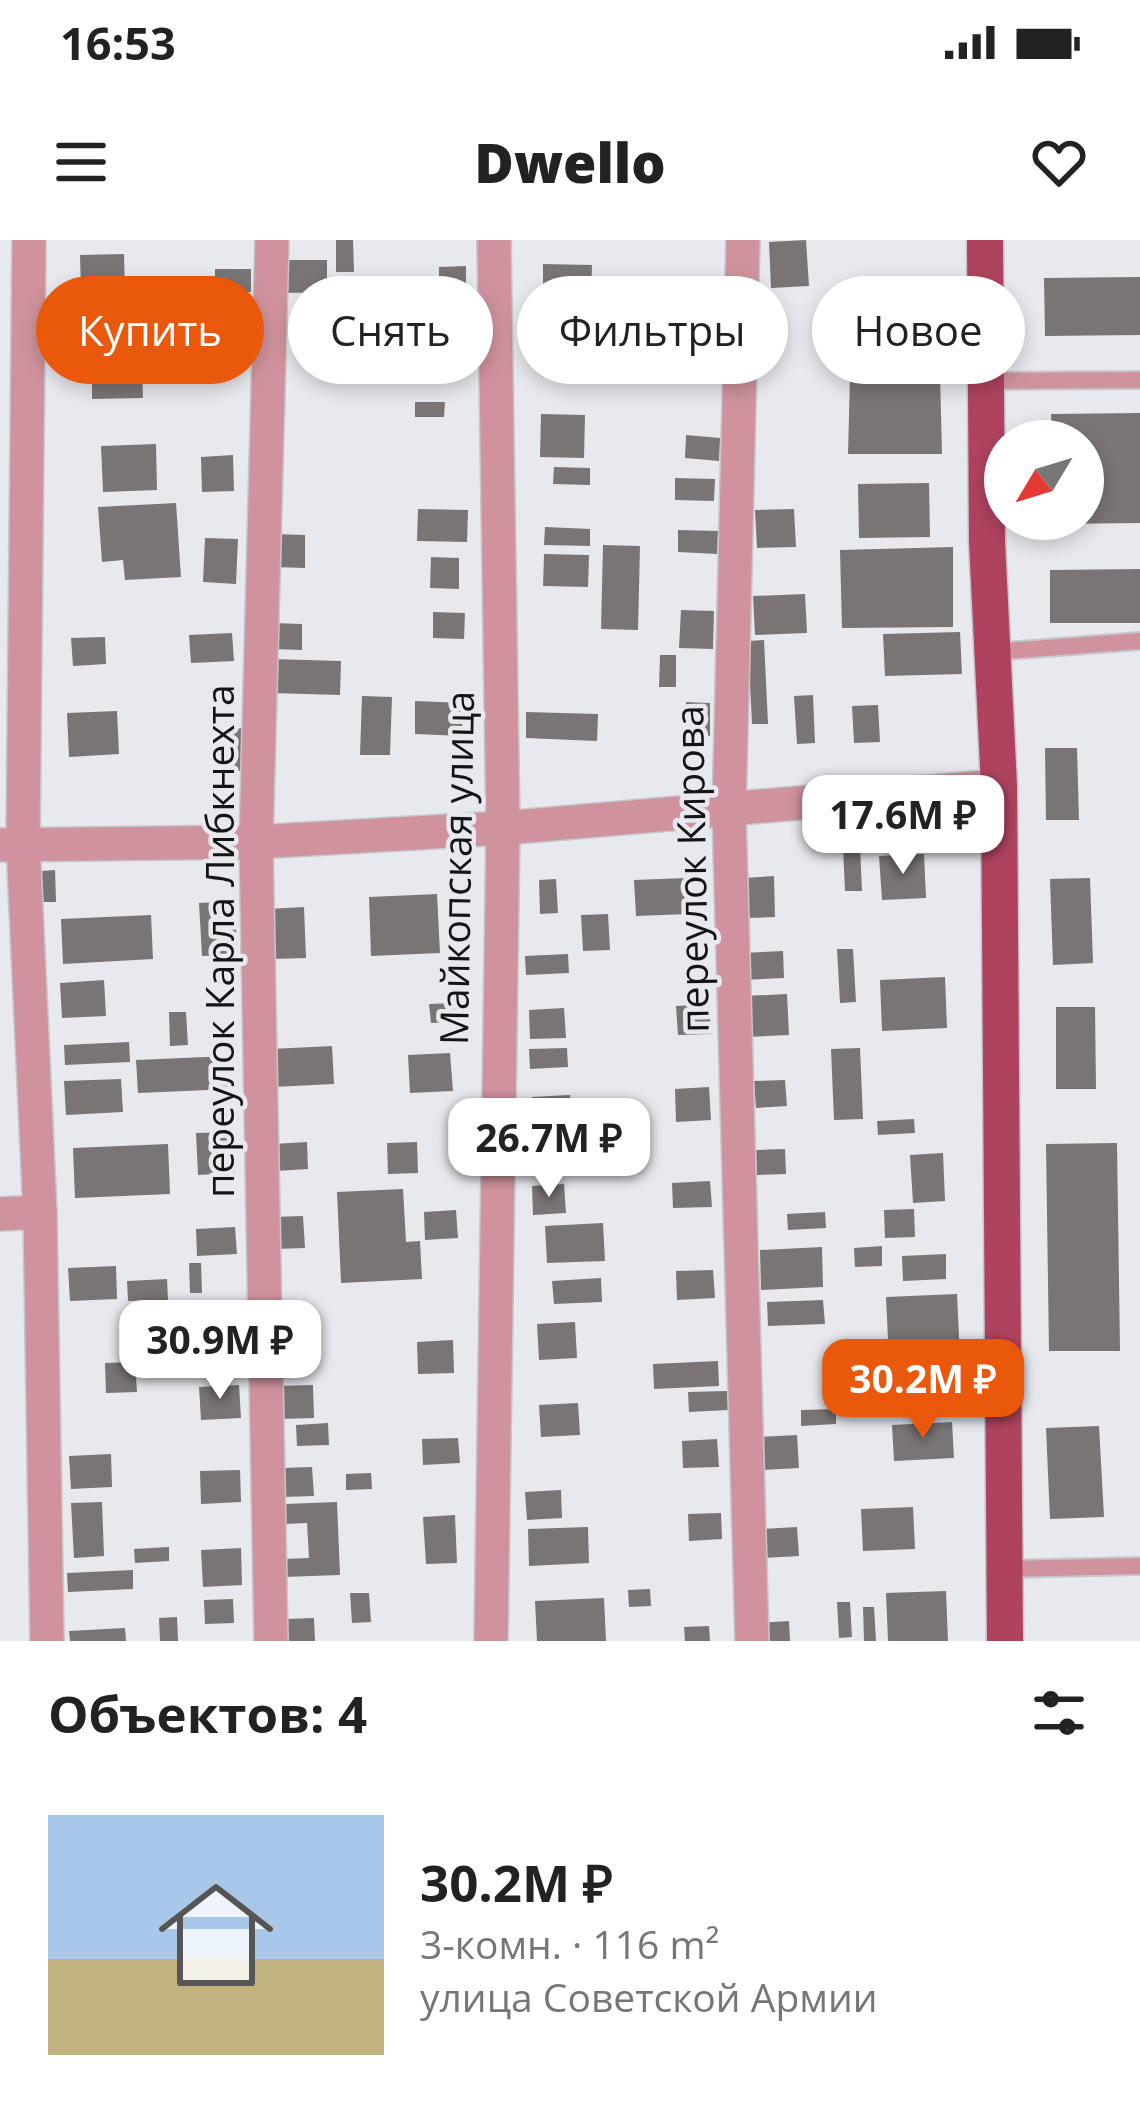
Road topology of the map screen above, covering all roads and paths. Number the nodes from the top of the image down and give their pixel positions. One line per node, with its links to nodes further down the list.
1 (29, 240): 16 (street)
2 (272, 240): 15 (street, переулок Карла Либкнехта)
3 (494, 240): 14 (street, Майкопская улица)
4 (742, 240): 13 (street, переулок Кирова)
5 (985, 240): 6 (main road)
6 (986, 276)
7 (1140, 380): 8 (lane)
8 (1025, 381)
9 (987, 384): 11 (main road)
10 (1140, 640): 11 (lane)
11 (992, 652): 12 (main road)
12 (999, 786): 13 (street); 20 (main road)
13 (729, 812): 14 (street); 24 (street, переулок Кирова)
14 (502, 828): 15 (street); 23 (street, Майкопская улица)
15 (256, 842): 16 (street); 22 (street, переулок Карла Либкнехта)
16 (12, 844): 17 (street)
17 (40, 1212): 18 (street); 21 (street)
18 (0, 1214)
19 (1140, 1566): 20 (lane)
20 (1002, 1569): 25 (main road)
21 (47, 1641)
22 (271, 1641)
23 (491, 1641)
24 (752, 1641)
25 (1005, 1641)

